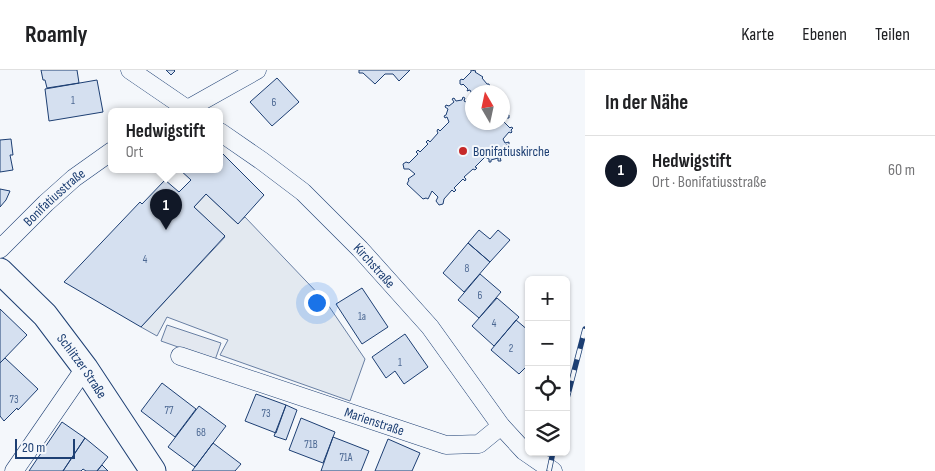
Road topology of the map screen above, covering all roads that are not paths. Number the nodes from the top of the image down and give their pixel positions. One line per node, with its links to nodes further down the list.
1 (130, 70): 3 (street)
2 (258, 70): 4 (street)
3 (183, 108)
4 (192, 108)
5 (223, 134): 11 (street, Kirchstraße)
6 (108, 154): 7 (street, Bonifatiusstraße)
7 (0, 250)
8 (0, 271): 10 (main road, Schlitzer Straße)
9 (180, 356): 11 (street, Marienstraße)
10 (85, 368): 12 (street); 13 (main road, Schlitzer Straße)
11 (501, 426): 14 (street)
12 (14, 471)
13 (153, 471)
14 (553, 471)

